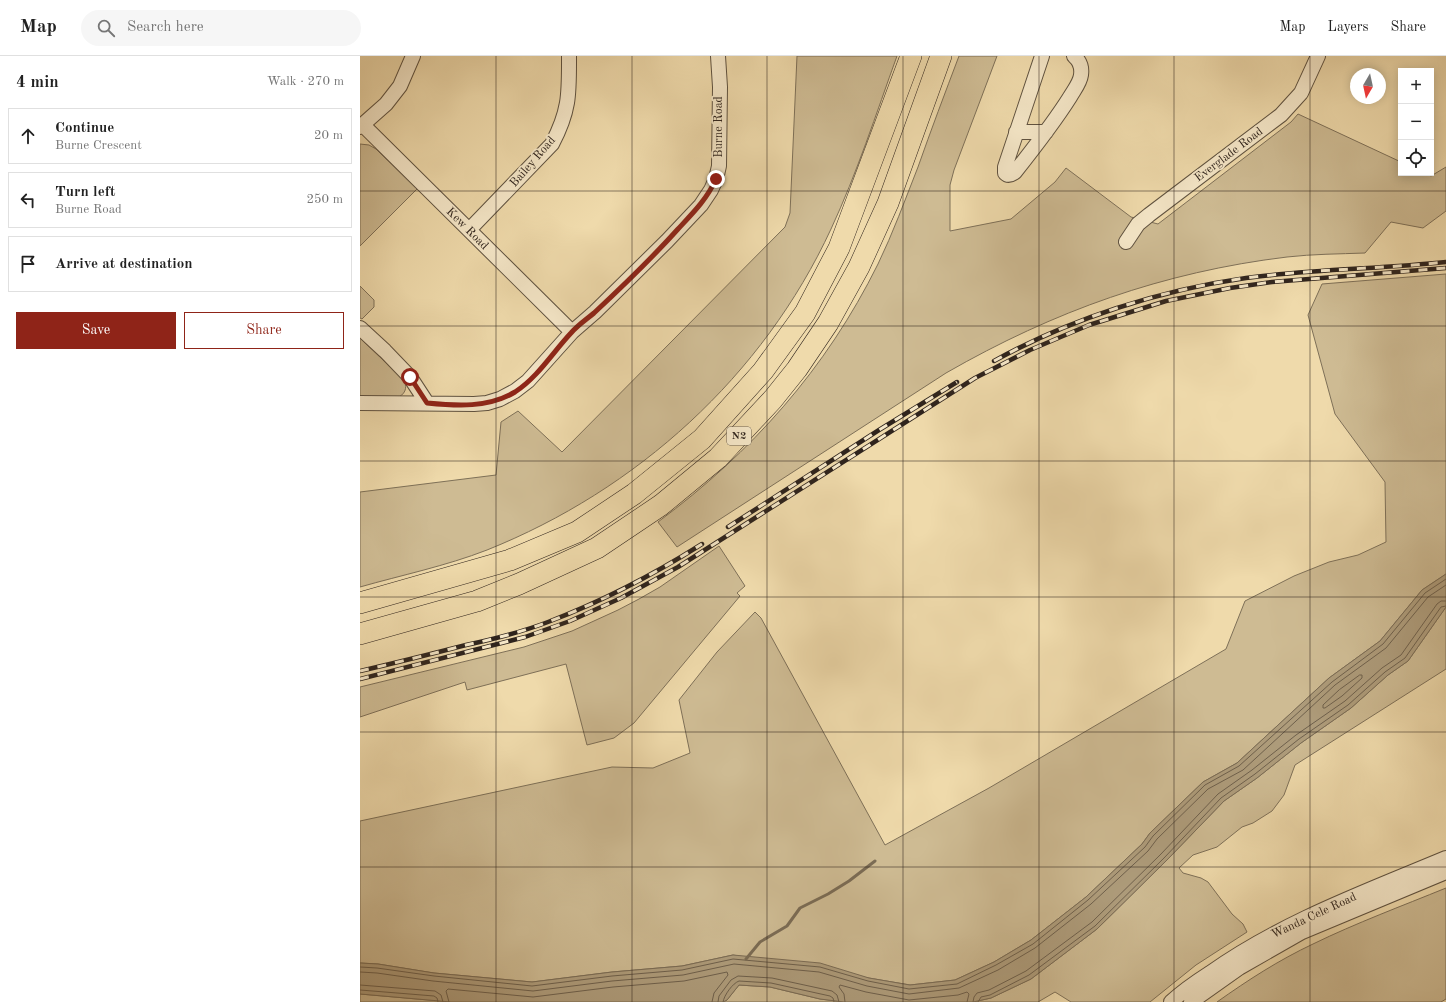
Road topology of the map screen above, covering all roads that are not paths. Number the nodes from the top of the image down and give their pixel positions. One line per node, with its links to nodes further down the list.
1 (413, 56): 9 (street)
2 (569, 56): 12 (street, Bailey Road)
3 (718, 56): 15 (street, Burne Road)
4 (911, 56): 18 (highway, N2)
5 (941, 56): 19 (highway, N2)
6 (1042, 56): 10 (street)
7 (1074, 56): 11 (street)
8 (1318, 56): 13 (street, Everglade Road)
9 (361, 126): 12 (street, Kew Road)
10 (1016, 132): 11 (street); 11 (street)
11 (1046, 132)
12 (469, 230): 15 (street, Kew Road)
13 (1126, 242)
14 (360, 328): 17 (street)
15 (572, 332): 17 (street, Burne Road)
16 (360, 403): 17 (street, Burne Road)
17 (427, 403)
18 (360, 603)
19 (360, 634)
20 (1446, 858): 22 (street, Wanda Cele Road)
21 (1446, 872): 23 (street, Wanda Cele Road)
22 (1171, 1002)
23 (1191, 1002)

